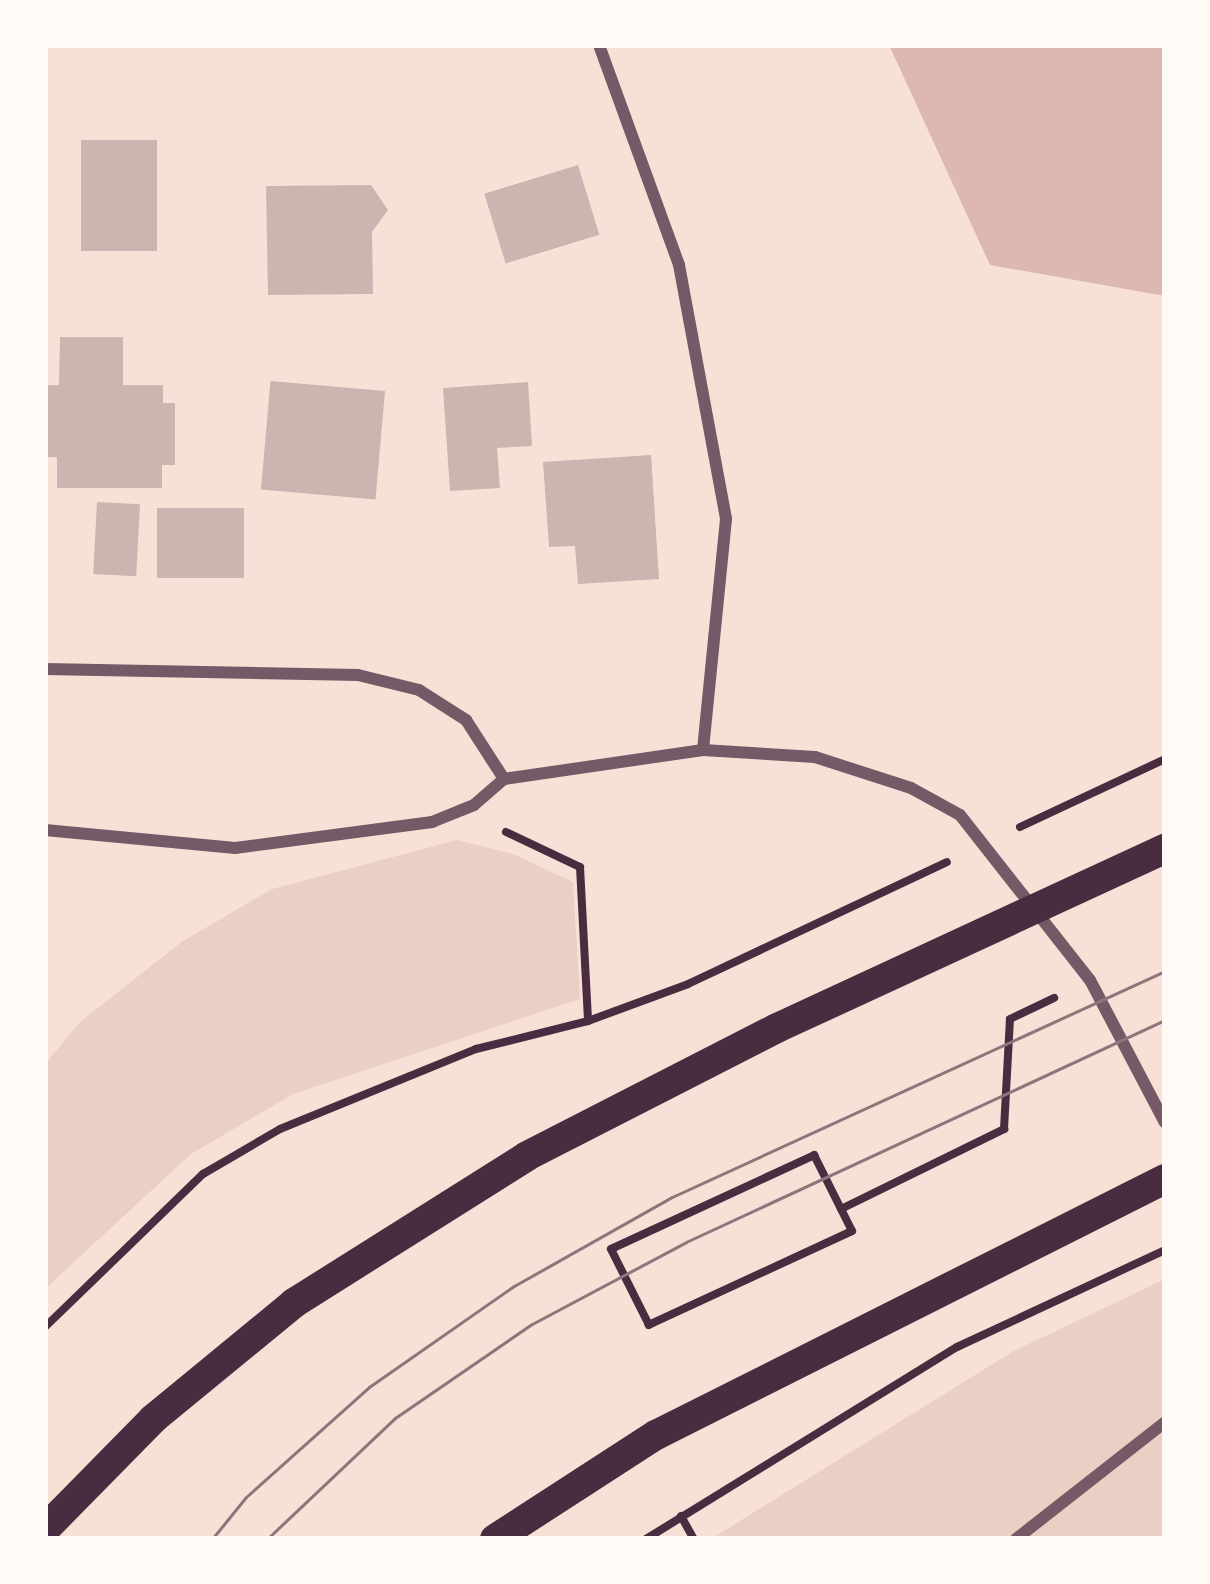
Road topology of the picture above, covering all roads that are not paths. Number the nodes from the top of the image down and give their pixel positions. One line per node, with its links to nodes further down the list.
1 (599, 45): 3 (street)
2 (45, 669): 4 (street)
3 (703, 751): 4 (street); 7 (street)
4 (504, 779): 5 (street)
5 (45, 830)
6 (1165, 849): 10 (main road)
7 (1165, 1123)
8 (1165, 1179): 11 (main road)
9 (1165, 1422): 12 (street)
10 (45, 1529)
11 (494, 1539)
12 (1016, 1539)

